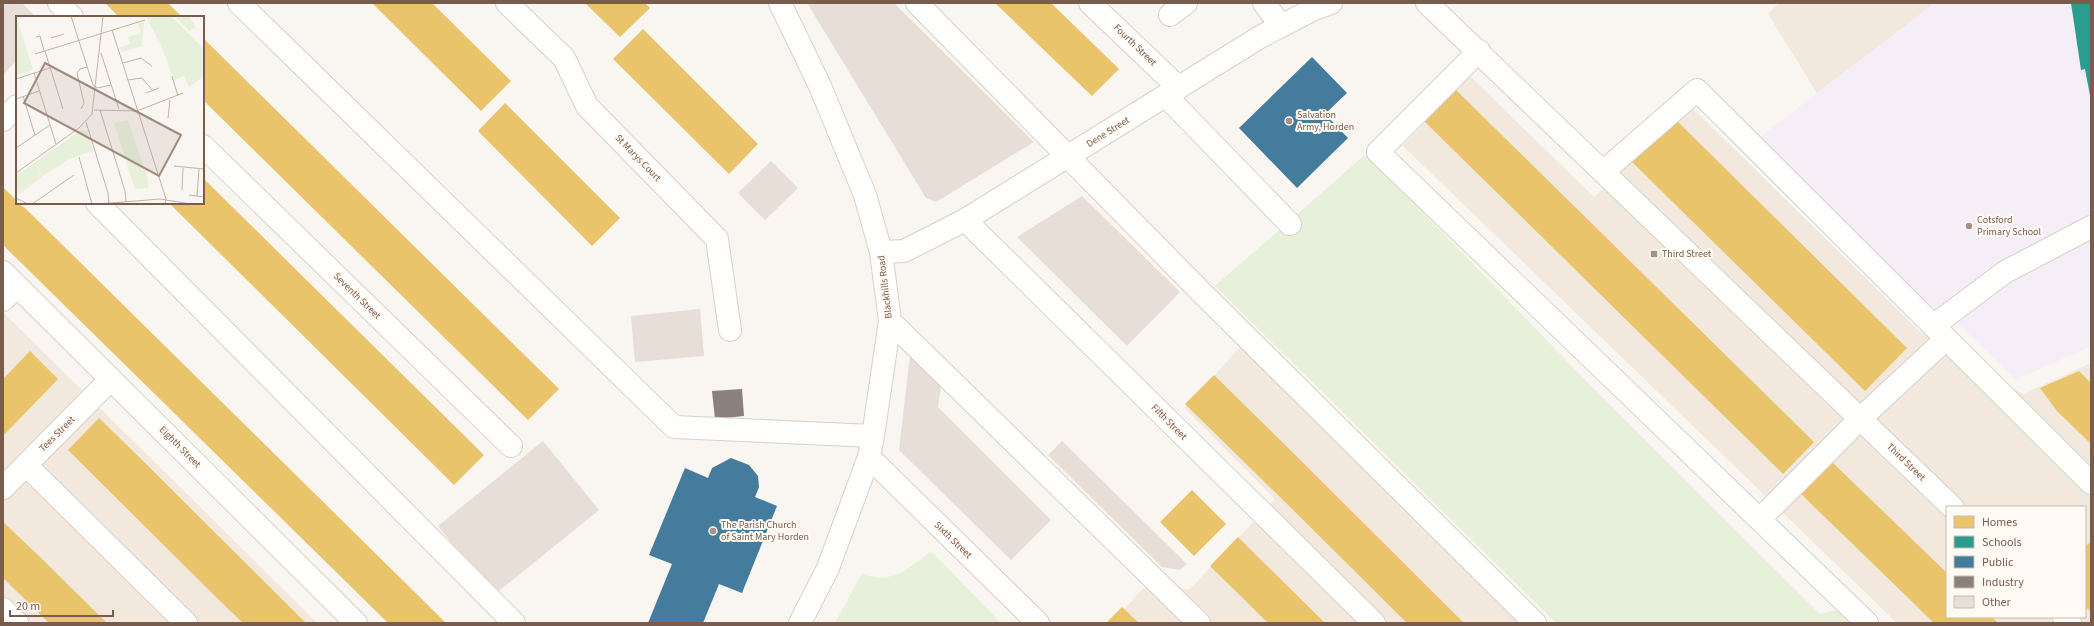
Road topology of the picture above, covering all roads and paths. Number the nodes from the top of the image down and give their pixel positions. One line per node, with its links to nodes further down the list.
1 (59, 3): 10 (street)
2 (240, 3): 28 (street)
3 (508, 3): 24 (street, St Marys Court)
4 (780, 3): 21 (street, Blackhills Road)
5 (917, 3): 15 (street)
6 (1090, 3): 13 (street, Fourth Street)
7 (1264, 3): 11 (street)
8 (1331, 3): 11 (street, Dene Street)
9 (1427, 3): 12 (street, Third Street)
10 (71, 16)
11 (1281, 26): 13 (street, Dene Street)
12 (1479, 51): 16 (street, Third Street); 35 (street)
13 (1173, 92): 15 (street, Dene Street); 19 (street, Fourth Street)
14 (204, 147): 29 (street, Seventh Street)
15 (1067, 157): 18 (street, Dene Street); 45 (street)
16 (1604, 171): 25 (street); 27 (street, Third Street)
17 (98, 204): 40 (street)
18 (965, 220): 21 (street, Dene Street); 44 (street, Fifth Street)
19 (1290, 224)
20 (2091, 227): 25 (street)
21 (881, 252): 23 (street, Blackhills Road)
22 (8, 286): 26 (street, Eighth Street)
23 (890, 321): 28 (street, Blackhills Road); 43 (street)
24 (730, 330)
25 (1939, 333): 27 (street); 32 (street)
26 (111, 379): 31 (street, Tees Street); 39 (street, Eighth Street)
27 (1861, 418): 34 (street, Third Street); 35 (street)
28 (873, 436): 30 (street, Blackhills Road)
29 (511, 446)
30 (869, 457): 41 (street, Blackhills Road); 42 (street, Sixth Street)
31 (26, 465): 33 (street, Tees Street); 38 (street)
32 (2091, 483)
33 (3, 488)
34 (1951, 506)
35 (1760, 519): 46 (street)
36 (3, 609): 37 (street)
37 (17, 623)
38 (186, 623)
39 (356, 623)
40 (514, 623)
41 (800, 623)
42 (1038, 623)
43 (1199, 623)
44 (1374, 623)
45 (1535, 623)
46 (1867, 623)

